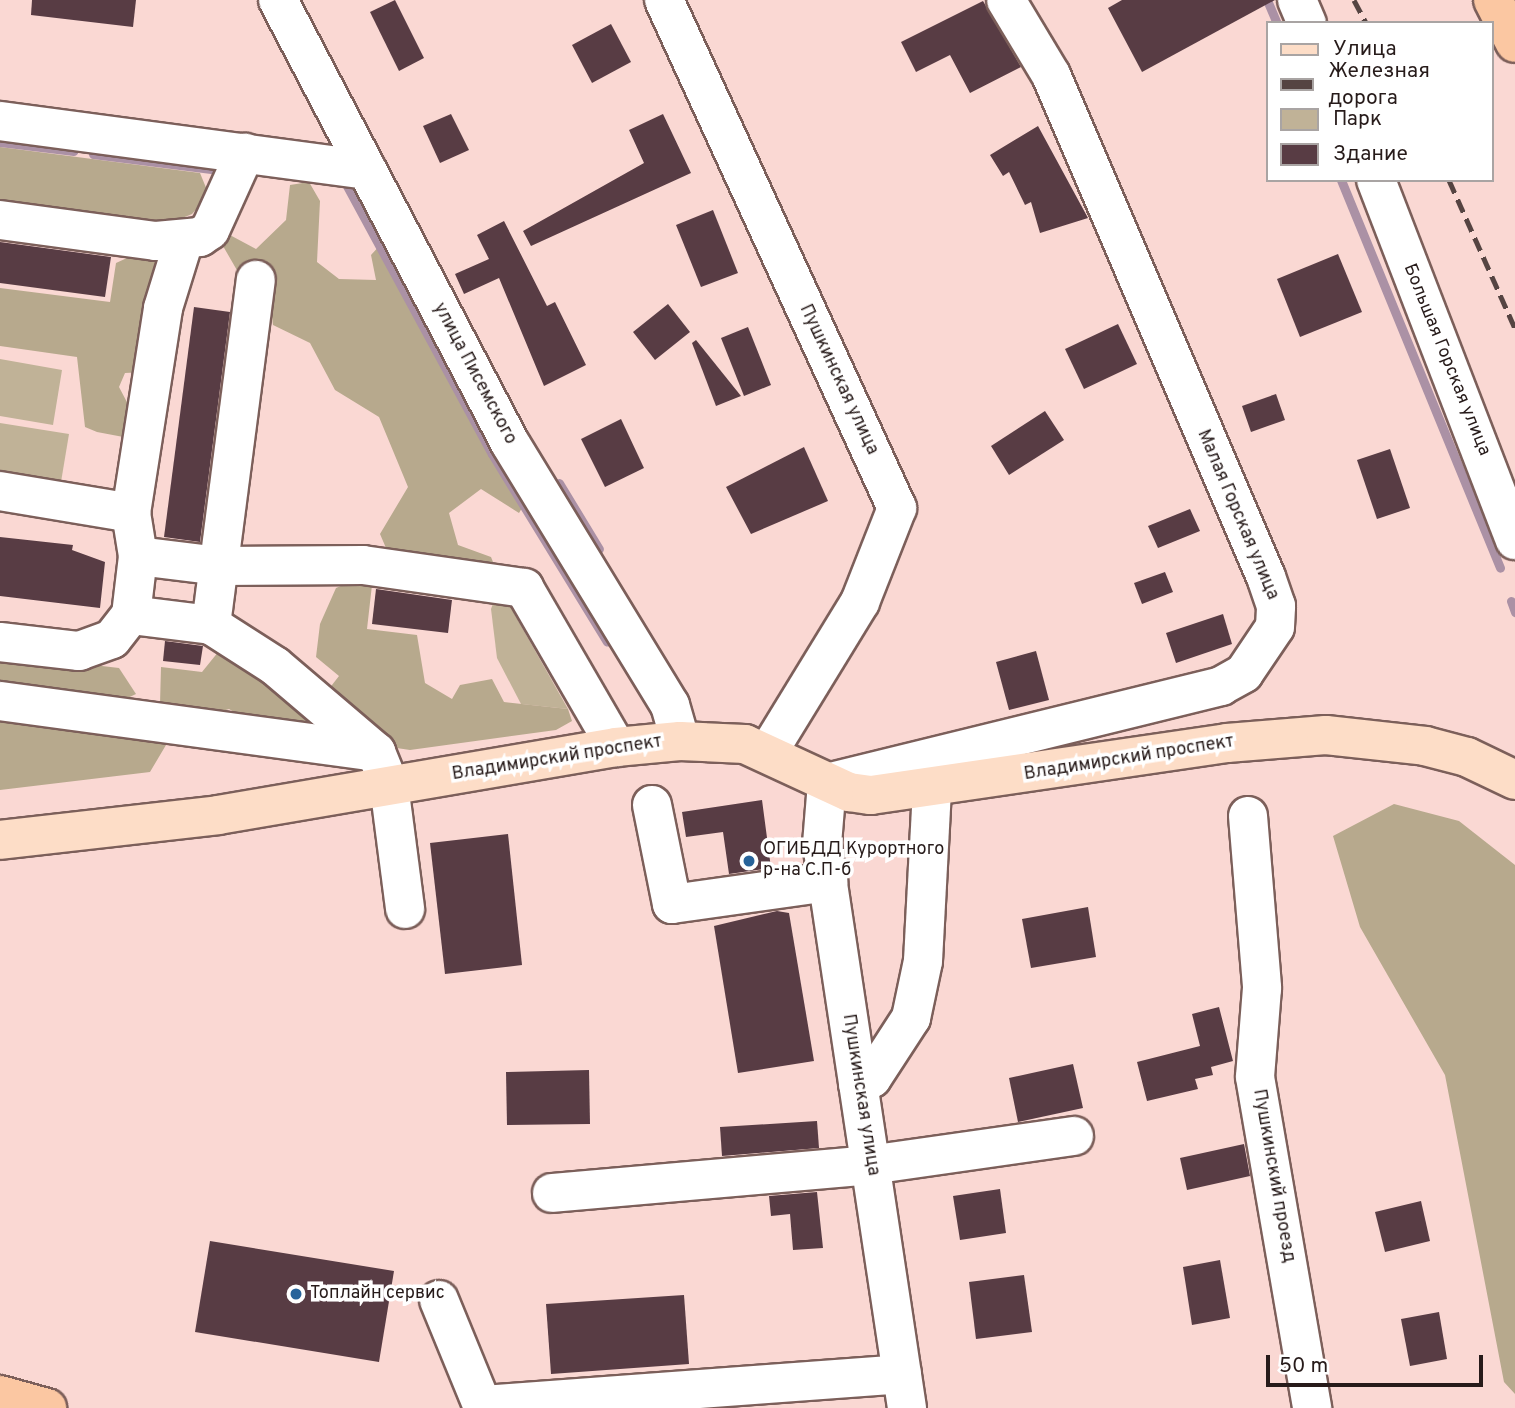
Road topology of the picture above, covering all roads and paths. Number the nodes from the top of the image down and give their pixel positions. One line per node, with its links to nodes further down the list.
1 (278, 0): 10 (street, улица Писемского)
2 (664, 0): 26 (street, Пушкинская улица)
3 (1006, 0): 29 (street, Малая Горская улица)
4 (1297, 0): 6 (street)
5 (1493, 0): 7 (highway)
6 (1306, 21)
7 (1515, 43)
8 (0, 121): 9 (street)
9 (245, 153): 10 (street); 13 (street)
10 (367, 170): 24 (street, улица Писемского)
11 (1377, 182): 17 (street, Большая Горская улица)
12 (0, 220): 13 (street)
13 (184, 240): 16 (street)
14 (257, 280): 19 (street)
15 (0, 491): 16 (street)
16 (131, 513): 18 (street)
17 (1515, 540)
18 (138, 556): 19 (street); 20 (street)
19 (219, 566): 21 (street); 25 (street)
20 (131, 615): 21 (street); 22 (street)
21 (211, 625): 27 (street)
22 (0, 642)
23 (0, 701): 27 (street)
24 (680, 741): 25 (main road, Владимирский проспект); 26 (main road, Владимирский проспект)
25 (616, 747): 27 (main road, Владимирский проспект)
26 (768, 752): 29 (main road, Владимирский проспект)
27 (382, 769): 33 (main road, Владимирский проспект); 35 (street)
28 (1512, 777): 30 (main road, Владимирский проспект)
29 (827, 783): 30 (main road, Владимирский проспект); 34 (street, Пушкинская улица)
30 (932, 789): 36 (street)
31 (652, 805): 34 (street)
32 (1248, 816): 44 (street, Пушкинский проезд)
33 (0, 840)
34 (828, 881): 36 (street, Пушкинская улица)
35 (405, 909)
36 (858, 1084): 38 (street, Пушкинская улица)
37 (1074, 1136): 38 (street)
38 (870, 1165): 39 (street); 41 (street, Пушкинская улица)
39 (552, 1193)
40 (439, 1300): 41 (street)
41 (904, 1391)
42 (0, 1395): 43 (highway)
43 (47, 1408)
44 (1312, 1408)

